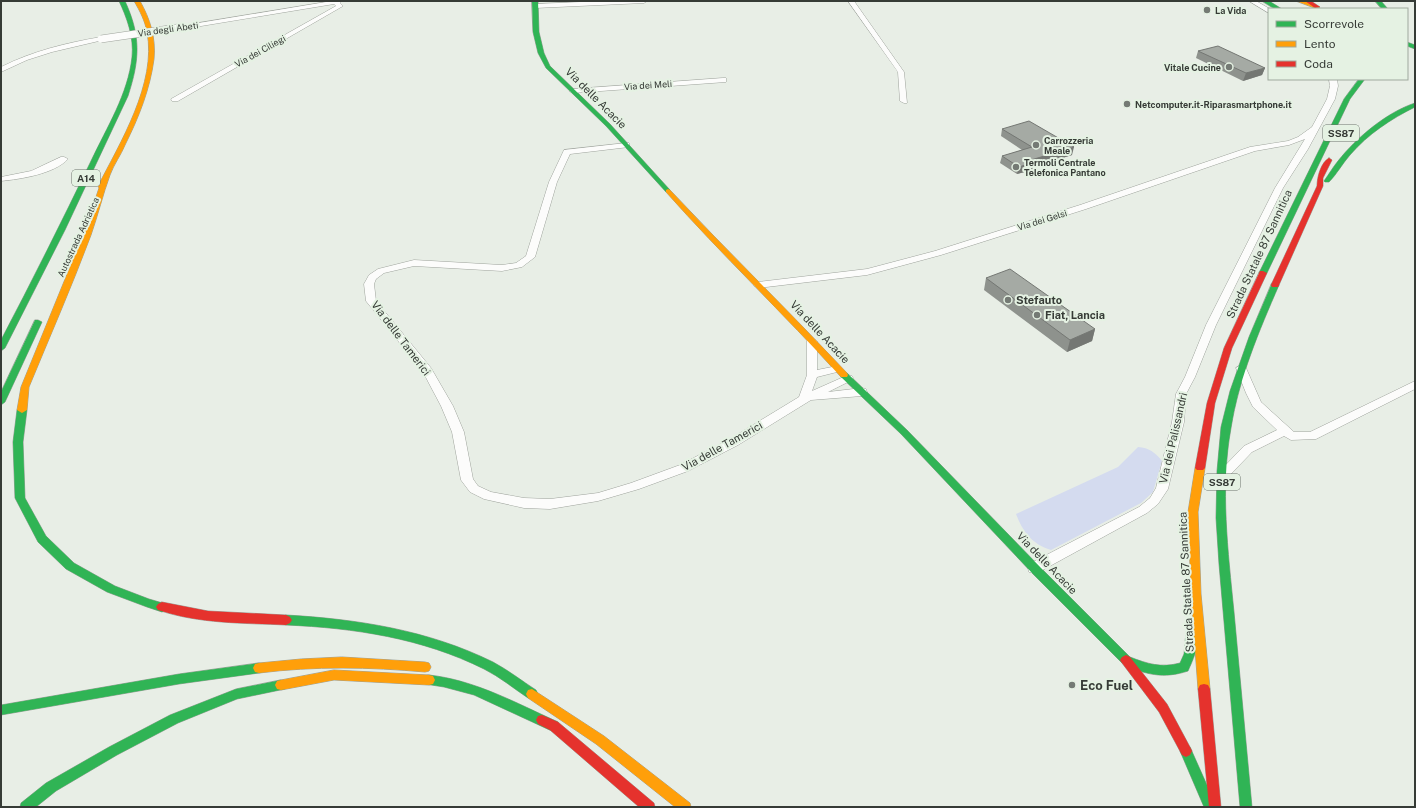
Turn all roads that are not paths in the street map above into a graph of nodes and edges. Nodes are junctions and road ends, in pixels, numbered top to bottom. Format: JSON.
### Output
{"nodes":[{"id":1,"x":122,"y":1,"type":"edge"},
{"id":2,"x":137,"y":1,"type":"edge"},
{"id":3,"x":644,"y":1,"type":"edge"},
{"id":4,"x":851,"y":1,"type":"edge"},
{"id":5,"x":1252,"y":1,"type":"edge"},
{"id":6,"x":1265,"y":1,"type":"edge"},
{"id":7,"x":1300,"y":1,"type":"edge"},
{"id":8,"x":1308,"y":1,"type":"edge"},
{"id":9,"x":337,"y":2,"type":"edge"},
{"id":10,"x":535,"y":3,"type":"edge"},
{"id":11,"x":1277,"y":8,"type":"edge"},
{"id":12,"x":1268,"y":9,"type":"edge"},
{"id":13,"x":1,"y":70,"type":"edge"},
{"id":14,"x":723,"y":80,"type":"dead end"},
{"id":15,"x":1333,"y":80,"type":"edge"},
{"id":16,"x":1348,"y":80,"type":"edge"},
{"id":17,"x":1361,"y":80,"type":"edge"},
{"id":18,"x":1362,"y":80,"type":"edge"},
{"id":19,"x":573,"y":91,"type":"junction"},
{"id":20,"x":175,"y":99,"type":"dead end"},
{"id":21,"x":1347,"y":99,"type":"junction"},
{"id":22,"x":1357,"y":100,"type":"dead end"},
{"id":23,"x":904,"y":101,"type":"dead end"},
{"id":24,"x":1415,"y":105,"type":"edge"},
{"id":25,"x":1317,"y":125,"type":"junction"},
{"id":26,"x":626,"y":145,"type":"junction"},
{"id":27,"x":1333,"y":150,"type":"dead end"},
{"id":28,"x":64,"y":159,"type":"dead end"},
{"id":29,"x":107,"y":175,"type":"junction"},
{"id":30,"x":1,"y":179,"type":"edge"},
{"id":31,"x":1320,"y":186,"type":"junction"},
{"id":32,"x":64,"y":267,"type":"dead end"},
{"id":33,"x":758,"y":284,"type":"junction"},
{"id":34,"x":41,"y":317,"type":"dead end"},
{"id":35,"x":812,"y":341,"type":"junction"},
{"id":36,"x":1,"y":348,"type":"edge"},
{"id":37,"x":1241,"y":368,"type":"junction"},
{"id":38,"x":837,"y":369,"type":"junction"},
{"id":39,"x":812,"y":375,"type":"junction"},
{"id":40,"x":848,"y":378,"type":"junction"},
{"id":41,"x":1415,"y":385,"type":"edge"},
{"id":42,"x":862,"y":392,"type":"junction"},
{"id":43,"x":804,"y":398,"type":"junction"},
{"id":44,"x":1,"y":402,"type":"edge"},
{"id":45,"x":1284,"y":431,"type":"junction"},
{"id":46,"x":1222,"y":476,"type":"junction"},
{"id":47,"x":1034,"y":568,"type":"junction"},
{"id":48,"x":1196,"y":594,"type":"junction"},
{"id":49,"x":1126,"y":660,"type":"junction"},
{"id":50,"x":434,"y":668,"type":"dead end"},
{"id":51,"x":453,"y":674,"type":"dead end"},
{"id":52,"x":507,"y":689,"type":"dead end"},
{"id":53,"x":542,"y":700,"type":"junction"},
{"id":54,"x":1,"y":710,"type":"edge"},
{"id":55,"x":554,"y":726,"type":"junction"},
{"id":56,"x":26,"y":807,"type":"edge"},
{"id":57,"x":649,"y":807,"type":"edge"},
{"id":58,"x":685,"y":807,"type":"edge"},
{"id":59,"x":1211,"y":807,"type":"edge"},
{"id":60,"x":1215,"y":807,"type":"edge"},
{"id":61,"x":1247,"y":807,"type":"edge"}],
"edges":[{"from":1,"to":36,"type":"main road","name":"Autostrada Adriatica","number":"A14"},
{"from":2,"to":29,"type":"main road","name":"Autostrada Adriatica","number":"A14"},
{"from":3,"to":10,"type":"street"},
{"from":4,"to":23,"type":"street"},
{"from":5,"to":12,"type":"street"},
{"from":6,"to":11,"type":"main road"},
{"from":7,"to":8,"type":"main road"},
{"from":9,"to":13,"type":"street","name":"Via degli Abeti","bridge":true},
{"from":9,"to":20,"type":"street","name":"Via dei Ciliegi"},
{"from":10,"to":19,"type":"main road","name":"Via delle Acacie"},
{"from":14,"to":19,"type":"street","name":"Via dei Meli"},
{"from":15,"to":25,"type":"street","name":"Via dei Palissandri"},
{"from":16,"to":21,"type":"main road"},
{"from":17,"to":21,"type":"main road"},
{"from":18,"to":22,"type":"main road"},
{"from":19,"to":26,"type":"main road","name":"Via delle Acacie"},
{"from":21,"to":48,"type":"main road","name":"Strada Statale 87 Sannitica","number":"SS87"},
{"from":24,"to":31,"type":"main road"},
{"from":25,"to":33,"type":"street","name":"Via dei Gelsi"},
{"from":25,"to":47,"type":"street","name":"Via dei Palissandri"},
{"from":26,"to":33,"type":"main road","name":"Via delle Acacie"},
{"from":26,"to":43,"type":"street","name":"Via delle Tamerici"},
{"from":27,"to":31,"type":"main road","number":"SS87"},
{"from":28,"to":30,"type":"street"},
{"from":29,"to":32,"type":"main road","name":"Autostrada Adriatica","number":"A14"},
{"from":29,"to":53,"type":"main road"},
{"from":31,"to":37,"type":"main road","number":"SS87"},
{"from":33,"to":35,"type":"main road","name":"Via delle Acacie"},
{"from":34,"to":44,"type":"main road"},
{"from":35,"to":38,"type":"main road","name":"Via delle Acacie"},
{"from":35,"to":39,"type":"street"},
{"from":37,"to":45,"type":"street"},
{"from":37,"to":46,"type":"main road","number":"SS87"},
{"from":38,"to":39,"type":"street"},
{"from":38,"to":40,"type":"main road","name":"Via delle Acacie"},
{"from":39,"to":43,"type":"street"},
{"from":40,"to":42,"type":"main road","name":"Via delle Acacie"},
{"from":40,"to":43,"type":"street","name":"Via delle Tamerici"},
{"from":41,"to":45,"type":"street"},
{"from":42,"to":43,"type":"street","name":"Via delle Tamerici"},
{"from":42,"to":47,"type":"main road","name":"Via delle Acacie"},
{"from":45,"to":46,"type":"street"},
{"from":46,"to":61,"type":"main road","number":"SS87"},
{"from":47,"to":49,"type":"main road","name":"Via delle Acacie"},
{"from":48,"to":49,"type":"main road","number":"SS87"},
{"from":48,"to":60,"type":"main road","name":"Strada Statale 87 Sannitica","number":"SS87"},
{"from":49,"to":59,"type":"main road"},
{"from":50,"to":54,"type":"main road"},
{"from":51,"to":55,"type":"main road"},
{"from":52,"to":53,"type":"main road"},
{"from":53,"to":58,"type":"main road"},
{"from":55,"to":56,"type":"main road"},
{"from":55,"to":57,"type":"main road"}]}
